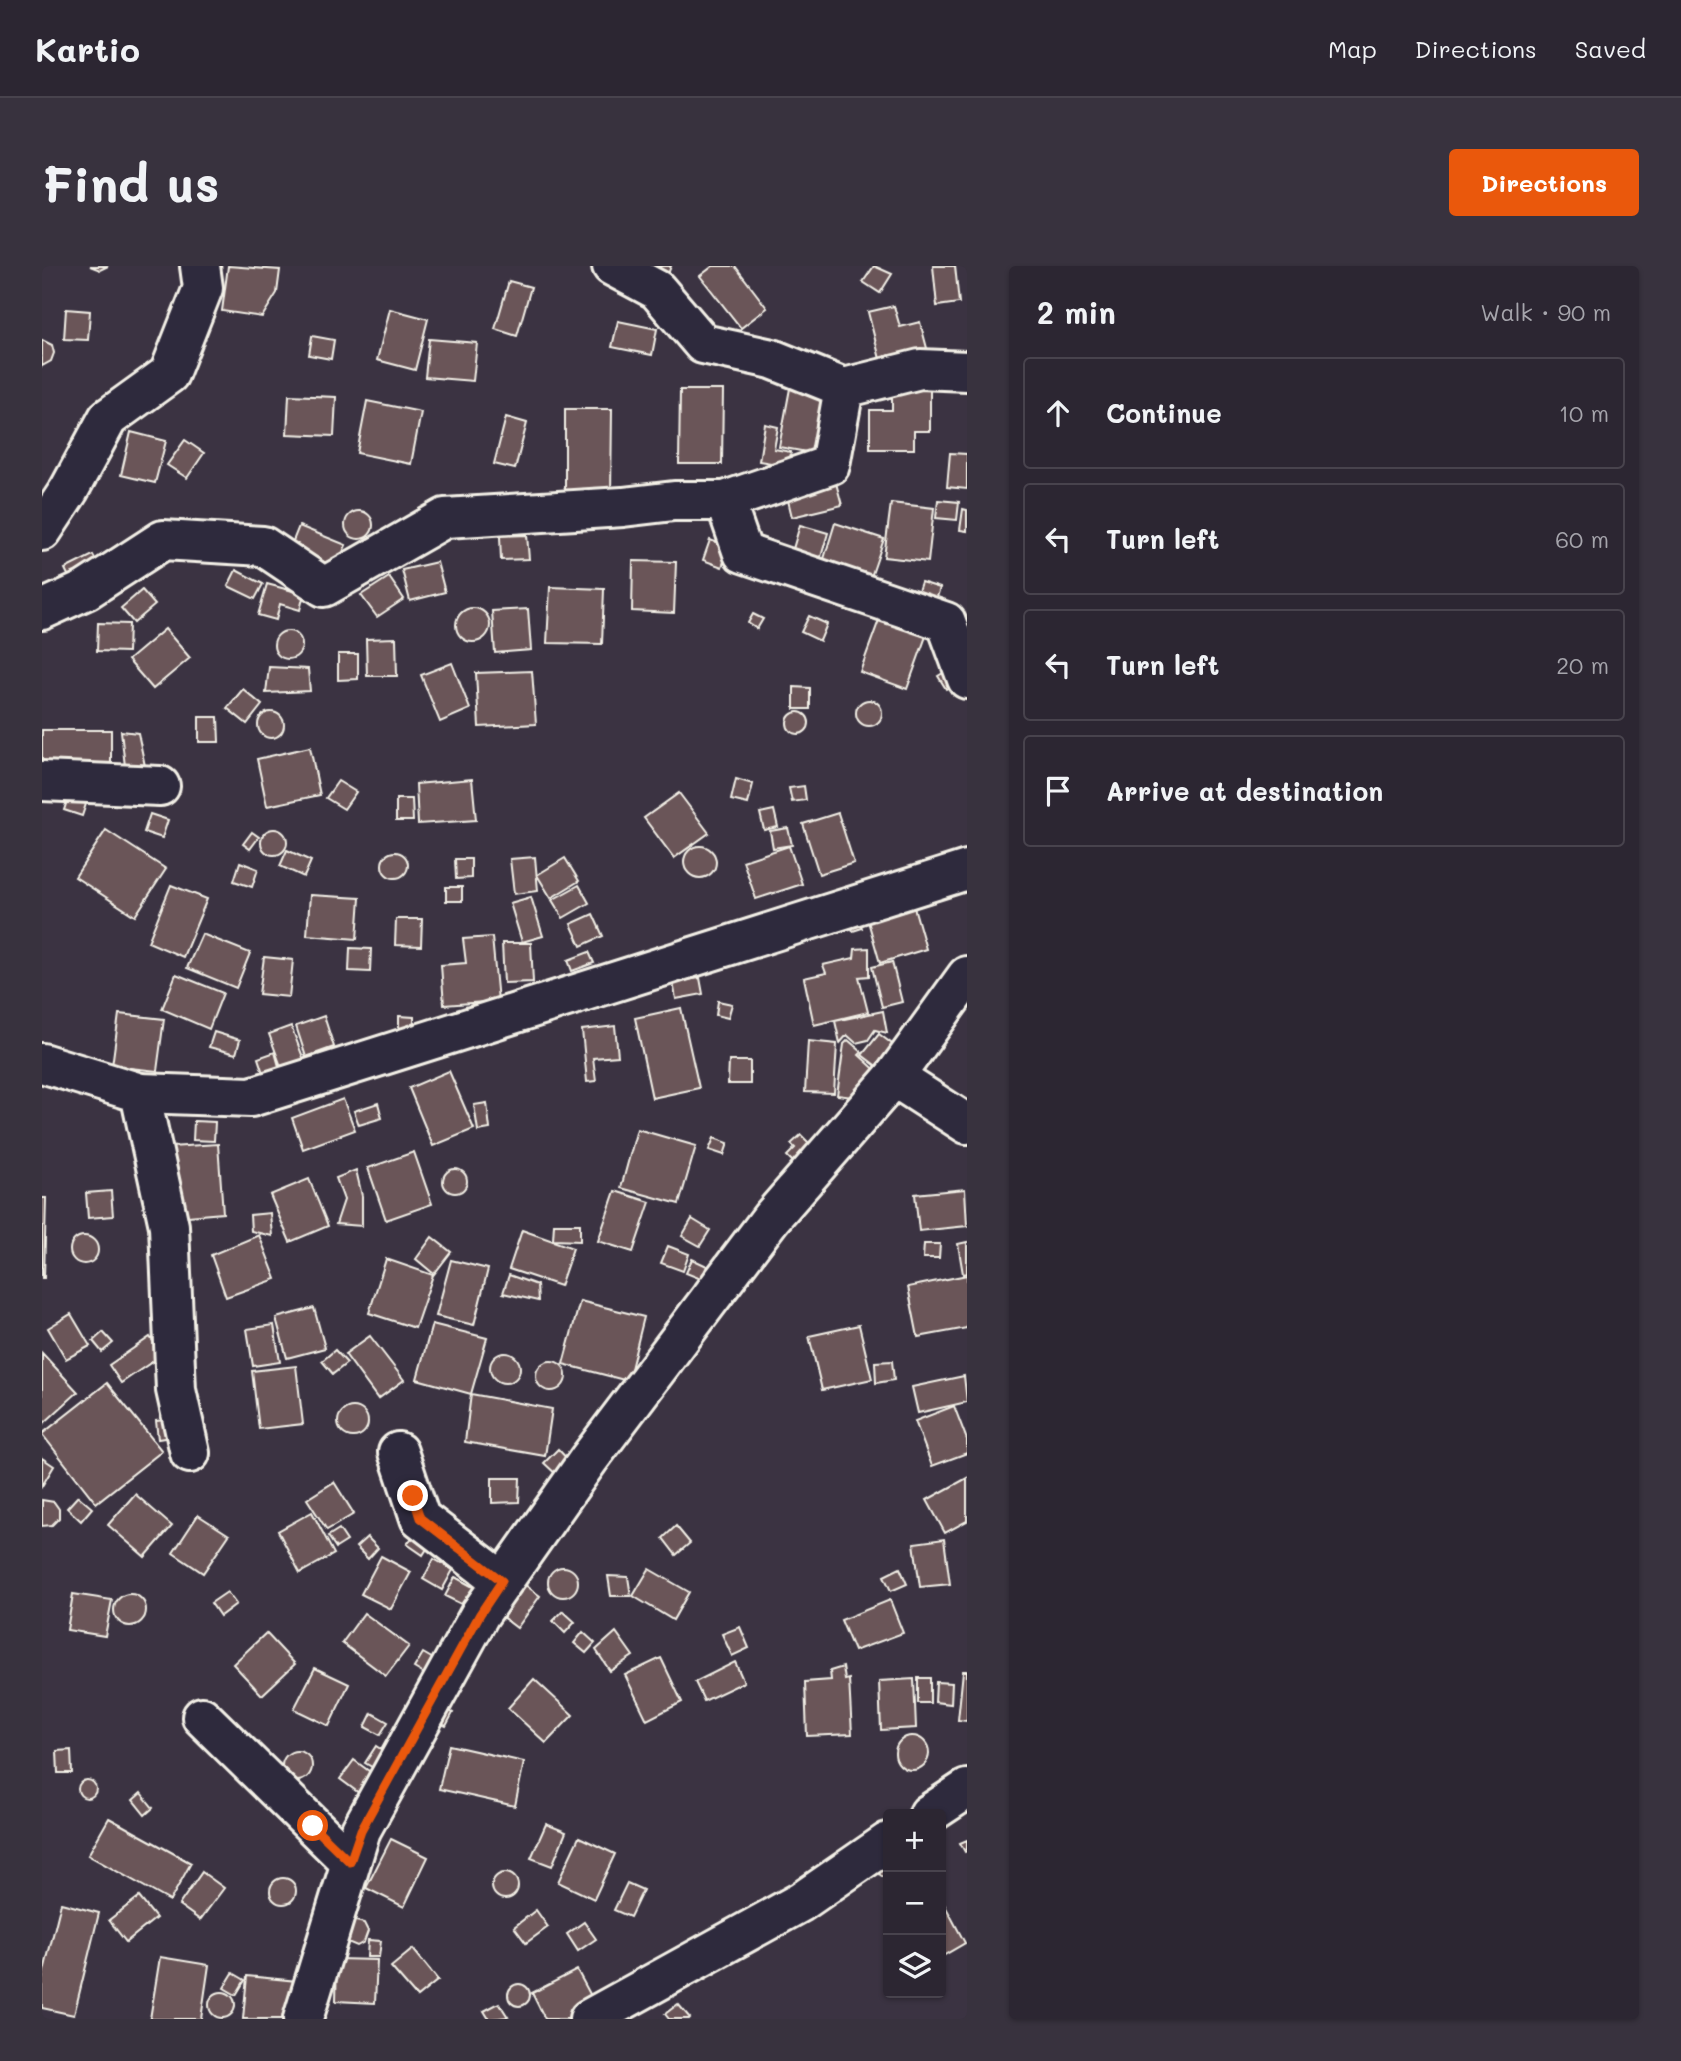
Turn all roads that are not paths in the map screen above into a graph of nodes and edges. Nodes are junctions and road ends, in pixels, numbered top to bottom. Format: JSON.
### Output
{"nodes":[{"id":1,"x":200,"y":266,"type":"edge"},
{"id":2,"x":612,"y":266,"type":"edge"},
{"id":3,"x":967,"y":371,"type":"edge"},
{"id":4,"x":844,"y":388,"type":"junction"},
{"id":5,"x":725,"y":501,"type":"junction"},
{"id":6,"x":42,"y":531,"type":"edge"},
{"id":7,"x":42,"y":610,"type":"edge"},
{"id":8,"x":967,"y":679,"type":"edge"},
{"id":9,"x":42,"y":781,"type":"edge"},
{"id":10,"x":160,"y":786,"type":"dead end"},
{"id":11,"x":967,"y":870,"type":"edge"},
{"id":12,"x":967,"y":976,"type":"edge"},
{"id":13,"x":42,"y":1063,"type":"edge"},
{"id":14,"x":894,"y":1077,"type":"junction"},
{"id":15,"x":140,"y":1093,"type":"junction"},
{"id":16,"x":967,"y":1124,"type":"edge"},
{"id":17,"x":398,"y":1452,"type":"dead end"},
{"id":18,"x":190,"y":1453,"type":"dead end"},
{"id":19,"x":502,"y":1581,"type":"junction"},
{"id":20,"x":202,"y":1717,"type":"dead end"},
{"id":21,"x":967,"y":1789,"type":"edge"},
{"id":22,"x":937,"y":1809,"type":"edge"},
{"id":23,"x":883,"y":1845,"type":"edge"},
{"id":24,"x":350,"y":1862,"type":"junction"},
{"id":25,"x":303,"y":2019,"type":"edge"},
{"id":26,"x":589,"y":2019,"type":"edge"}],
"edges":[{"from":1,"to":6,"type":"street"},
{"from":2,"to":4,"type":"street"},
{"from":3,"to":4,"type":"street"},
{"from":4,"to":5,"type":"street"},
{"from":5,"to":7,"type":"street"},
{"from":5,"to":8,"type":"street"},
{"from":9,"to":10,"type":"street"},
{"from":11,"to":15,"type":"street"},
{"from":12,"to":14,"type":"street"},
{"from":13,"to":15,"type":"street"},
{"from":14,"to":16,"type":"street"},
{"from":14,"to":19,"type":"street"},
{"from":15,"to":18,"type":"street"},
{"from":17,"to":19,"type":"street"},
{"from":19,"to":24,"type":"street"},
{"from":20,"to":24,"type":"street"},
{"from":21,"to":22,"type":"street"},
{"from":23,"to":26,"type":"street"},
{"from":24,"to":25,"type":"street"}]}
